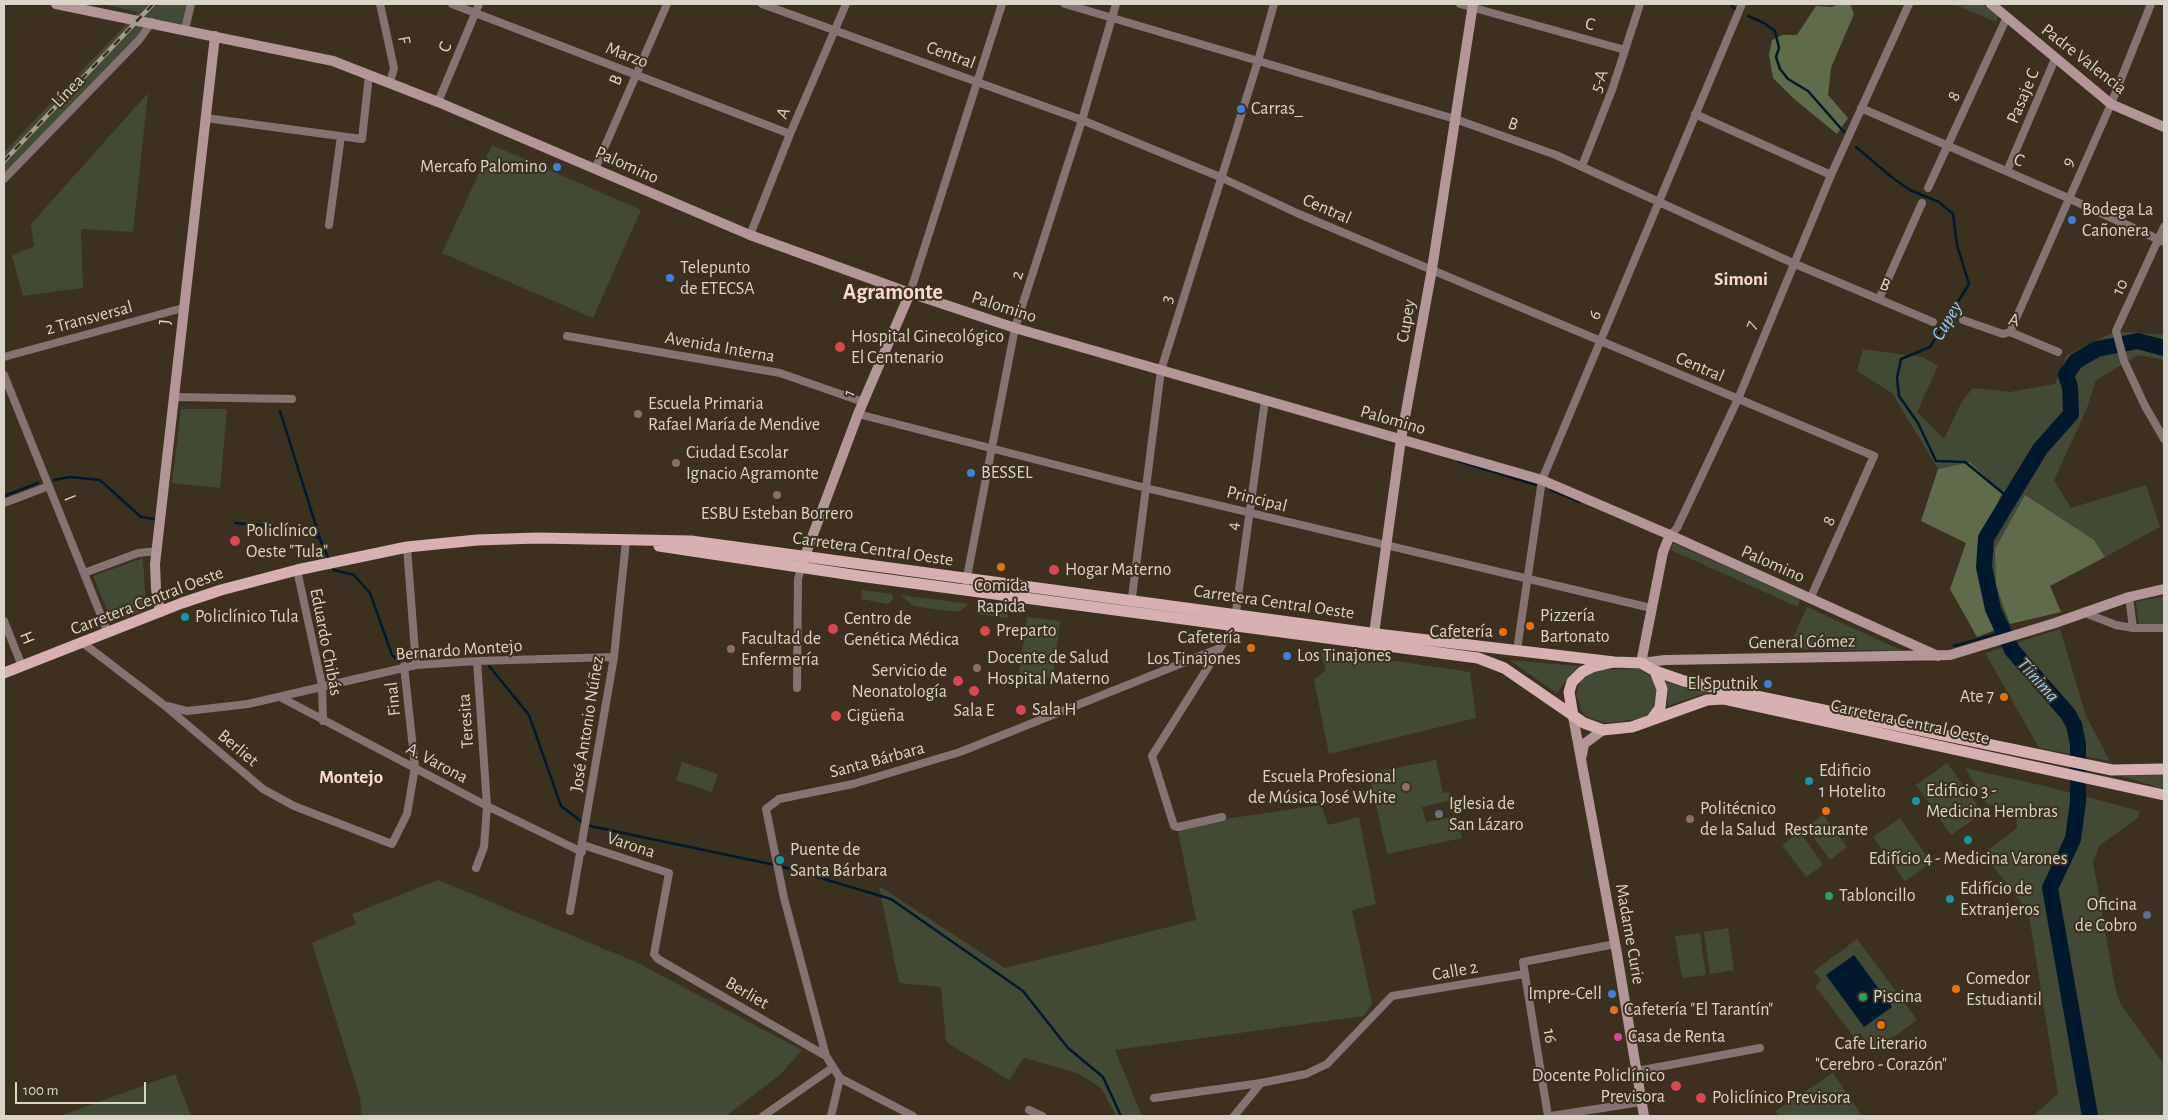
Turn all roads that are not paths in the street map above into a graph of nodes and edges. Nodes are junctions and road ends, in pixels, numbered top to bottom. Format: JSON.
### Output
{"nodes":[{"id":1,"x":56,"y":4,"type":"edge"},
{"id":2,"x":191,"y":4,"type":"edge"},
{"id":3,"x":380,"y":4,"type":"edge"},
{"id":4,"x":452,"y":4,"type":"edge"},
{"id":5,"x":480,"y":4,"type":"edge"},
{"id":6,"x":667,"y":4,"type":"edge"},
{"id":7,"x":762,"y":4,"type":"edge"},
{"id":8,"x":846,"y":4,"type":"edge"},
{"id":9,"x":1002,"y":4,"type":"edge"},
{"id":10,"x":1065,"y":4,"type":"edge"},
{"id":11,"x":1116,"y":4,"type":"edge"},
{"id":12,"x":1274,"y":4,"type":"edge"},
{"id":13,"x":1460,"y":4,"type":"edge"},
{"id":14,"x":1640,"y":4,"type":"edge"},
{"id":15,"x":1742,"y":4,"type":"edge"},
{"id":16,"x":1909,"y":4,"type":"edge"},
{"id":17,"x":1991,"y":4,"type":"edge"},
{"id":18,"x":2151,"y":4,"type":"edge"},
{"id":19,"x":1473,"y":6,"type":"edge"},
{"id":20,"x":98,"y":7,"type":"edge"},
{"id":21,"x":476,"y":12,"type":"junction"},
{"id":22,"x":2007,"y":17,"type":"junction"},
{"id":23,"x":1112,"y":18,"type":"junction"},
{"id":24,"x":152,"y":22,"type":"junction"},
{"id":25,"x":185,"y":29,"type":"junction"},
{"id":26,"x":834,"y":29,"type":"junction"},
{"id":27,"x":215,"y":36,"type":"junction"},
{"id":28,"x":1625,"y":50,"type":"junction"},
{"id":29,"x":2055,"y":59,"type":"junction"},
{"id":30,"x":1258,"y":61,"type":"junction"},
{"id":31,"x":635,"y":74,"type":"junction"},
{"id":32,"x":369,"y":75,"type":"junction"},
{"id":33,"x":978,"y":80,"type":"junction"},
{"id":34,"x":390,"y":83,"type":"junction"},
{"id":35,"x":438,"y":102,"type":"junction"},
{"id":36,"x":2111,"y":104,"type":"junction"},
{"id":37,"x":1861,"y":108,"type":"junction"},
{"id":38,"x":1694,"y":114,"type":"junction"},
{"id":39,"x":206,"y":118,"type":"junction"},
{"id":40,"x":1455,"y":119,"type":"junction"},
{"id":41,"x":1082,"y":120,"type":"junction"},
{"id":42,"x":2164,"y":127,"type":"edge"},
{"id":43,"x":790,"y":134,"type":"junction"},
{"id":44,"x":341,"y":136,"type":"junction"},
{"id":45,"x":1948,"y":145,"type":"junction"},
{"id":46,"x":1582,"y":166,"type":"junction"},
{"id":47,"x":595,"y":169,"type":"junction"},
{"id":48,"x":2007,"y":172,"type":"junction"},
{"id":49,"x":1831,"y":176,"type":"junction"},
{"id":50,"x":1220,"y":178,"type":"junction"},
{"id":51,"x":4,"y":179,"type":"edge"},
{"id":52,"x":1928,"y":188,"type":"dead end"},
{"id":53,"x":2068,"y":198,"type":"junction"},
{"id":54,"x":1659,"y":200,"type":"junction"},
{"id":55,"x":1922,"y":203,"type":"dead end"},
{"id":56,"x":329,"y":225,"type":"dead end"},
{"id":57,"x":2164,"y":227,"type":"edge"},
{"id":58,"x":750,"y":235,"type":"junction"},
{"id":59,"x":2161,"y":241,"type":"edge"},
{"id":60,"x":1795,"y":264,"type":"junction"},
{"id":61,"x":1432,"y":269,"type":"junction"},
{"id":62,"x":910,"y":293,"type":"junction"},
{"id":63,"x":1879,"y":299,"type":"junction"},
{"id":64,"x":183,"y":308,"type":"junction"},
{"id":65,"x":1963,"y":320,"type":"dead end"},
{"id":66,"x":1933,"y":322,"type":"dead end"},
{"id":67,"x":1015,"y":328,"type":"junction"},
{"id":68,"x":2010,"y":332,"type":"junction"},
{"id":69,"x":567,"y":336,"type":"dead end"},
{"id":70,"x":1601,"y":340,"type":"junction"},
{"id":71,"x":2058,"y":352,"type":"dead end"},
{"id":72,"x":4,"y":357,"type":"edge"},
{"id":73,"x":1161,"y":370,"type":"junction"},
{"id":74,"x":4,"y":375,"type":"edge"},
{"id":75,"x":174,"y":398,"type":"junction"},
{"id":76,"x":292,"y":399,"type":"dead end"},
{"id":77,"x":1738,"y":399,"type":"junction"},
{"id":78,"x":1265,"y":400,"type":"junction"},
{"id":79,"x":863,"y":402,"type":"junction"},
{"id":80,"x":858,"y":414,"type":"junction"},
{"id":81,"x":2164,"y":439,"type":"edge"},
{"id":82,"x":1401,"y":440,"type":"junction"},
{"id":83,"x":990,"y":448,"type":"junction"},
{"id":84,"x":1874,"y":456,"type":"joint"},
{"id":85,"x":1542,"y":480,"type":"junction"},
{"id":86,"x":49,"y":486,"type":"junction"},
{"id":87,"x":1146,"y":488,"type":"junction"},
{"id":88,"x":4,"y":503,"type":"edge"},
{"id":89,"x":1250,"y":513,"type":"junction"},
{"id":90,"x":1670,"y":535,"type":"junction"},
{"id":91,"x":629,"y":541,"type":"junction"},
{"id":92,"x":1385,"y":546,"type":"junction"},
{"id":93,"x":407,"y":547,"type":"junction"},
{"id":94,"x":157,"y":551,"type":"junction"},
{"id":95,"x":802,"y":563,"type":"junction"},
{"id":96,"x":297,"y":570,"type":"junction"},
{"id":97,"x":84,"y":573,"type":"junction"},
{"id":98,"x":1528,"y":578,"type":"junction"},
{"id":99,"x":965,"y":584,"type":"junction"},
{"id":100,"x":2164,"y":590,"type":"edge"},
{"id":101,"x":2129,"y":598,"type":"junction"},
{"id":102,"x":1810,"y":599,"type":"junction"},
{"id":103,"x":1130,"y":607,"type":"junction"},
{"id":104,"x":1651,"y":608,"type":"junction"},
{"id":105,"x":160,"y":612,"type":"junction"},
{"id":106,"x":2085,"y":613,"type":"junction"},
{"id":107,"x":1236,"y":620,"type":"junction"},
{"id":108,"x":4,"y":621,"type":"edge"},
{"id":109,"x":2133,"y":628,"type":"junction"},
{"id":110,"x":2164,"y":628,"type":"edge"},
{"id":111,"x":108,"y":633,"type":"junction"},
{"id":112,"x":1373,"y":639,"type":"junction"},
{"id":113,"x":83,"y":643,"type":"junction"},
{"id":114,"x":1220,"y":648,"type":"junction"},
{"id":115,"x":1517,"y":650,"type":"junction"},
{"id":116,"x":1938,"y":656,"type":"junction"},
{"id":117,"x":614,"y":658,"type":"junction"},
{"id":118,"x":477,"y":660,"type":"junction"},
{"id":119,"x":1614,"y":662,"type":"junction"},
{"id":120,"x":1641,"y":663,"type":"junction"},
{"id":121,"x":416,"y":665,"type":"junction"},
{"id":122,"x":22,"y":666,"type":"junction"},
{"id":123,"x":404,"y":666,"type":"junction"},
{"id":124,"x":1655,"y":670,"type":"junction"},
{"id":125,"x":4,"y":674,"type":"edge"},
{"id":126,"x":1572,"y":682,"type":"junction"},
{"id":127,"x":322,"y":685,"type":"junction"},
{"id":128,"x":797,"y":688,"type":"dead end"},
{"id":129,"x":280,"y":697,"type":"junction"},
{"id":130,"x":1555,"y":702,"type":"junction"},
{"id":131,"x":164,"y":705,"type":"junction"},
{"id":132,"x":1573,"y":716,"type":"junction"},
{"id":133,"x":323,"y":721,"type":"junction"},
{"id":134,"x":1650,"y":721,"type":"junction"},
{"id":135,"x":1603,"y":730,"type":"junction"},
{"id":136,"x":1581,"y":758,"type":"junction"},
{"id":137,"x":2033,"y":760,"type":"junction"},
{"id":138,"x":415,"y":767,"type":"junction"},
{"id":139,"x":2164,"y":769,"type":"edge"},
{"id":140,"x":2111,"y":776,"type":"junction"},
{"id":141,"x":2164,"y":795,"type":"edge"},
{"id":142,"x":487,"y":806,"type":"junction"},
{"id":143,"x":1222,"y":817,"type":"dead end"},
{"id":144,"x":392,"y":844,"type":"joint"},
{"id":145,"x":582,"y":848,"type":"junction"},
{"id":146,"x":476,"y":868,"type":"dead end"},
{"id":147,"x":570,"y":911,"type":"dead end"},
{"id":148,"x":1615,"y":944,"type":"junction"},
{"id":149,"x":654,"y":954,"type":"joint"},
{"id":150,"x":1524,"y":974,"type":"junction"},
{"id":151,"x":1760,"y":1048,"type":"dead end"},
{"id":152,"x":826,"y":1056,"type":"junction"},
{"id":153,"x":832,"y":1068,"type":"junction"},
{"id":154,"x":1637,"y":1071,"type":"junction"},
{"id":155,"x":840,"y":1078,"type":"junction"},
{"id":156,"x":1261,"y":1083,"type":"junction"},
{"id":157,"x":1154,"y":1098,"type":"dead end"},
{"id":158,"x":1642,"y":1102,"type":"junction"},
{"id":159,"x":1029,"y":1110,"type":"dead end"},
{"id":160,"x":763,"y":1116,"type":"edge"},
{"id":161,"x":831,"y":1116,"type":"edge"},
{"id":162,"x":913,"y":1116,"type":"edge"},
{"id":163,"x":1042,"y":1116,"type":"edge"},
{"id":164,"x":1234,"y":1116,"type":"edge"},
{"id":165,"x":1550,"y":1116,"type":"edge"},
{"id":166,"x":1644,"y":1116,"type":"edge"}],
"edges":[{"from":1,"to":20,"type":"street","name":"Palomino"},
{"from":2,"to":25,"type":"street"},
{"from":3,"to":34,"type":"street","name":"F"},
{"from":4,"to":21,"type":"street","name":"Marzo"},
{"from":5,"to":21,"type":"street","name":"C"},
{"from":6,"to":31,"type":"street","name":"B"},
{"from":7,"to":26,"type":"street","name":"Central"},
{"from":8,"to":26,"type":"street","name":"A"},
{"from":9,"to":33,"type":"street","name":"1"},
{"from":10,"to":23,"type":"street","name":"B"},
{"from":11,"to":23,"type":"street","name":"2"},
{"from":12,"to":30,"type":"street","name":"3"},
{"from":13,"to":19,"type":"street","name":"C"},
{"from":14,"to":28,"type":"street","name":"5-A"},
{"from":15,"to":38,"type":"street","name":"6"},
{"from":16,"to":37,"type":"street","name":"7"},
{"from":17,"to":22,"type":"street","name":"Padre Valencia"},
{"from":18,"to":36,"type":"street","name":"9"},
{"from":19,"to":28,"type":"street","name":"C"},
{"from":19,"to":40,"type":"street","name":"Cupey"},
{"from":20,"to":24,"type":"street","name":"Palomino"},
{"from":21,"to":31,"type":"street","name":"Marzo"},
{"from":21,"to":35,"type":"street","name":"C"},
{"from":22,"to":29,"type":"street","name":"Padre Valencia"},
{"from":22,"to":45,"type":"street","name":"8"},
{"from":23,"to":30,"type":"street","name":"B"},
{"from":23,"to":41,"type":"street","name":"2"},
{"from":24,"to":25,"type":"street","name":"Palomino"},
{"from":24,"to":51,"type":"street","name":"Línea"},
{"from":25,"to":27,"type":"street","name":"Palomino"},
{"from":26,"to":33,"type":"street","name":"Central"},
{"from":26,"to":43,"type":"street","name":"A"},
{"from":27,"to":32,"type":"street","name":"Palomino"},
{"from":27,"to":39,"type":"street","name":"J"},
{"from":28,"to":46,"type":"street","name":"5-A"},
{"from":29,"to":36,"type":"street","name":"Padre Valencia"},
{"from":29,"to":48,"type":"street","name":"Pasaje C"},
{"from":30,"to":40,"type":"street","name":"B"},
{"from":30,"to":50,"type":"street","name":"3"},
{"from":31,"to":43,"type":"street","name":"Marzo"},
{"from":31,"to":47,"type":"street","name":"B"},
{"from":32,"to":34,"type":"street","name":"Palomino"},
{"from":32,"to":44,"type":"street"},
{"from":33,"to":41,"type":"street","name":"Central"},
{"from":33,"to":62,"type":"street","name":"1"},
{"from":34,"to":35,"type":"street","name":"Palomino"},
{"from":35,"to":47,"type":"street","name":"Palomino"},
{"from":36,"to":42,"type":"street","name":"Padre Valencia"},
{"from":36,"to":53,"type":"street","name":"9"},
{"from":37,"to":45,"type":"street","name":"C"},
{"from":37,"to":49,"type":"street","name":"7"},
{"from":38,"to":49,"type":"street"},
{"from":38,"to":54,"type":"street","name":"6"},
{"from":39,"to":44,"type":"street"},
{"from":39,"to":64,"type":"street","name":"J"},
{"from":40,"to":46,"type":"street","name":"B"},
{"from":40,"to":61,"type":"street","name":"Cupey"},
{"from":41,"to":50,"type":"street","name":"Central"},
{"from":41,"to":67,"type":"street","name":"2"},
{"from":43,"to":58,"type":"street","name":"A"},
{"from":44,"to":56,"type":"street"},
{"from":45,"to":48,"type":"street","name":"C"},
{"from":45,"to":52,"type":"street","name":"8"},
{"from":46,"to":54,"type":"street","name":"B"},
{"from":47,"to":58,"type":"street","name":"Palomino"},
{"from":48,"to":53,"type":"street","name":"C"},
{"from":49,"to":60,"type":"street","name":"7"},
{"from":50,"to":61,"type":"street","name":"Central"},
{"from":50,"to":73,"type":"street","name":"3"},
{"from":53,"to":59,"type":"street","name":"C"},
{"from":53,"to":68,"type":"street","name":"9"},
{"from":54,"to":60,"type":"street","name":"B"},
{"from":54,"to":70,"type":"street","name":"6"},
{"from":55,"to":63,"type":"street"},
{"from":57,"to":59,"type":"street","name":"10"},
{"from":58,"to":62,"type":"street","name":"Palomino"},
{"from":59,"to":81,"type":"street","name":"10"},
{"from":60,"to":63,"type":"street","name":"B"},
{"from":60,"to":77,"type":"street","name":"7"},
{"from":61,"to":70,"type":"street","name":"Central"},
{"from":61,"to":82,"type":"street","name":"Cupey"},
{"from":62,"to":67,"type":"street","name":"Palomino"},
{"from":62,"to":79,"type":"street","name":"1"},
{"from":63,"to":66,"type":"street","name":"B"},
{"from":64,"to":72,"type":"street","name":"2 Transversal"},
{"from":64,"to":75,"type":"street","name":"J"},
{"from":65,"to":68,"type":"street","name":"A"},
{"from":67,"to":73,"type":"street","name":"Palomino"},
{"from":67,"to":83,"type":"street","name":"2"},
{"from":68,"to":71,"type":"street","name":"A"},
{"from":69,"to":79,"type":"street","name":"Avenida Interna"},
{"from":70,"to":77,"type":"street","name":"Central"},
{"from":70,"to":85,"type":"street","name":"6"},
{"from":73,"to":78,"type":"street","name":"Palomino"},
{"from":73,"to":87,"type":"street","name":"3"},
{"from":74,"to":86,"type":"street","name":"I"},
{"from":75,"to":76,"type":"street"},
{"from":75,"to":94,"type":"street","name":"J"},
{"from":77,"to":84,"type":"street","name":"Central"},
{"from":77,"to":90,"type":"street","name":"7"},
{"from":78,"to":82,"type":"street","name":"Palomino"},
{"from":78,"to":89,"type":"street","name":"4"},
{"from":79,"to":80,"type":"street","name":"1"},
{"from":80,"to":83,"type":"street","name":"Principal"},
{"from":80,"to":95,"type":"street","name":"1"},
{"from":82,"to":85,"type":"street","name":"Palomino"},
{"from":82,"to":92,"type":"street","name":"Cupey"},
{"from":83,"to":87,"type":"street","name":"Principal"},
{"from":83,"to":99,"type":"street","name":"2"},
{"from":84,"to":102,"type":"street","name":"8"},
{"from":85,"to":90,"type":"street","name":"Palomino"},
{"from":85,"to":98,"type":"street","name":"6"},
{"from":86,"to":88,"type":"street"},
{"from":86,"to":97,"type":"street","name":"I"},
{"from":87,"to":89,"type":"street","name":"Principal"},
{"from":87,"to":103,"type":"street","name":"3"},
{"from":89,"to":92,"type":"street","name":"Principal"},
{"from":89,"to":107,"type":"street","name":"4"},
{"from":90,"to":102,"type":"street","name":"Palomino"},
{"from":90,"to":104,"type":"street","name":"7"},
{"from":91,"to":93,"type":"main road","name":"Carretera Central Oeste"},
{"from":91,"to":95,"type":"main road","name":"Carretera Central Oeste"},
{"from":91,"to":117,"type":"street","name":"José Antonio Núñez"},
{"from":92,"to":98,"type":"street","name":"Principal"},
{"from":92,"to":112,"type":"street","name":"Cupey"},
{"from":93,"to":96,"type":"main road","name":"Carretera Central Oeste"},
{"from":93,"to":121,"type":"street","name":"Final"},
{"from":94,"to":97,"type":"street"},
{"from":94,"to":105,"type":"street","name":"J"},
{"from":95,"to":99,"type":"main road","name":"Carretera Central Oeste"},
{"from":95,"to":128,"type":"street","name":"1"},
{"from":96,"to":105,"type":"main road","name":"Carretera Central Oeste"},
{"from":96,"to":127,"type":"street","name":"Eduardo Chibás"},
{"from":97,"to":111,"type":"street","name":"I"},
{"from":98,"to":104,"type":"street","name":"Principal"},
{"from":98,"to":115,"type":"street","name":"6"},
{"from":99,"to":103,"type":"main road","name":"Carretera Central Oeste"},
{"from":100,"to":101,"type":"street"},
{"from":101,"to":106,"type":"street"},
{"from":101,"to":109,"type":"street"},
{"from":102,"to":116,"type":"street","name":"Palomino"},
{"from":103,"to":107,"type":"main road","name":"Carretera Central Oeste"},
{"from":104,"to":120,"type":"street","name":"7"},
{"from":105,"to":111,"type":"main road","name":"Carretera Central Oeste"},
{"from":106,"to":109,"type":"street"},
{"from":106,"to":116,"type":"street","name":"General Gómez"},
{"from":107,"to":112,"type":"main road","name":"Carretera Central Oeste"},
{"from":107,"to":114,"type":"street"},
{"from":108,"to":122,"type":"street","name":"H"},
{"from":109,"to":110,"type":"street"},
{"from":111,"to":113,"type":"main road","name":"Carretera Central Oeste"},
{"from":112,"to":115,"type":"main road","name":"Carretera Central Oeste"},
{"from":112,"to":130,"type":"main road","name":"Carretera Central Oeste"},
{"from":113,"to":122,"type":"main road","name":"Carretera Central Oeste"},
{"from":113,"to":131,"type":"street","name":"Berliet"},
{"from":114,"to":143,"type":"street"},
{"from":114,"to":152,"type":"street","name":"Santa Bárbara"},
{"from":115,"to":119,"type":"main road","name":"Carretera Central Oeste"},
{"from":116,"to":120,"type":"street","name":"General Gómez"},
{"from":117,"to":118,"type":"street","name":"Bernardo Montejo"},
{"from":117,"to":145,"type":"street","name":"José Antonio Núñez"},
{"from":118,"to":121,"type":"street","name":"Bernardo Montejo"},
{"from":118,"to":142,"type":"street","name":"Teresita"},
{"from":119,"to":120,"type":"main road"},
{"from":119,"to":126,"type":"main road"},
{"from":120,"to":124,"type":"main road"},
{"from":121,"to":123,"type":"street","name":"Bernardo Montejo"},
{"from":122,"to":125,"type":"main road","name":"Carretera Central Oeste"},
{"from":123,"to":127,"type":"street","name":"Bernardo Montejo"},
{"from":123,"to":138,"type":"street","name":"Final"},
{"from":124,"to":134,"type":"main road"},
{"from":124,"to":137,"type":"main road","name":"Carretera Central Oeste"},
{"from":126,"to":130,"type":"main road"},
{"from":126,"to":132,"type":"main road"},
{"from":127,"to":129,"type":"street","name":"Bernardo Montejo"},
{"from":127,"to":133,"type":"street","name":"Eduardo Chibás"},
{"from":129,"to":131,"type":"street","name":"Bernardo Montejo"},
{"from":129,"to":133,"type":"street","name":"A. Varona"},
{"from":130,"to":132,"type":"main road","name":"Carretera Central Oeste"},
{"from":131,"to":144,"type":"street","name":"Berliet"},
{"from":132,"to":135,"type":"main road"},
{"from":132,"to":136,"type":"street","name":"Madame Curie"},
{"from":133,"to":138,"type":"street","name":"A. Varona"},
{"from":134,"to":135,"type":"main road"},
{"from":134,"to":137,"type":"main road","name":"Carretera Central Oeste"},
{"from":135,"to":136,"type":"street"},
{"from":136,"to":148,"type":"street","name":"Madame Curie"},
{"from":137,"to":140,"type":"main road","name":"Carretera Central Oeste"},
{"from":138,"to":142,"type":"street","name":"A. Varona"},
{"from":138,"to":144,"type":"street","name":"Final"},
{"from":139,"to":140,"type":"main road","name":"Carretera Central Oeste"},
{"from":140,"to":141,"type":"main road","name":"Carretera Central Oeste"},
{"from":142,"to":145,"type":"street","name":"A. Varona"},
{"from":142,"to":146,"type":"street","name":"Teresita"},
{"from":145,"to":147,"type":"street","name":"José Antonio Núñez"},
{"from":145,"to":149,"type":"street","name":"Varona"},
{"from":148,"to":150,"type":"street","name":"16"},
{"from":148,"to":154,"type":"street","name":"Madame Curie"},
{"from":149,"to":152,"type":"street","name":"Berliet"},
{"from":150,"to":156,"type":"street","name":"Calle 2"},
{"from":150,"to":165,"type":"street","name":"16"},
{"from":151,"to":154,"type":"street"},
{"from":152,"to":153,"type":"street","name":"Santa Bárbara"},
{"from":153,"to":155,"type":"street","name":"Santa Bárbara"},
{"from":153,"to":160,"type":"street"},
{"from":154,"to":158,"type":"street","name":"Madame Curie"},
{"from":155,"to":161,"type":"street"},
{"from":155,"to":162,"type":"street"},
{"from":156,"to":157,"type":"street"},
{"from":156,"to":164,"type":"street"},
{"from":158,"to":165,"type":"street"},
{"from":158,"to":166,"type":"street","name":"Madame Curie"},
{"from":159,"to":163,"type":"street"}]}
